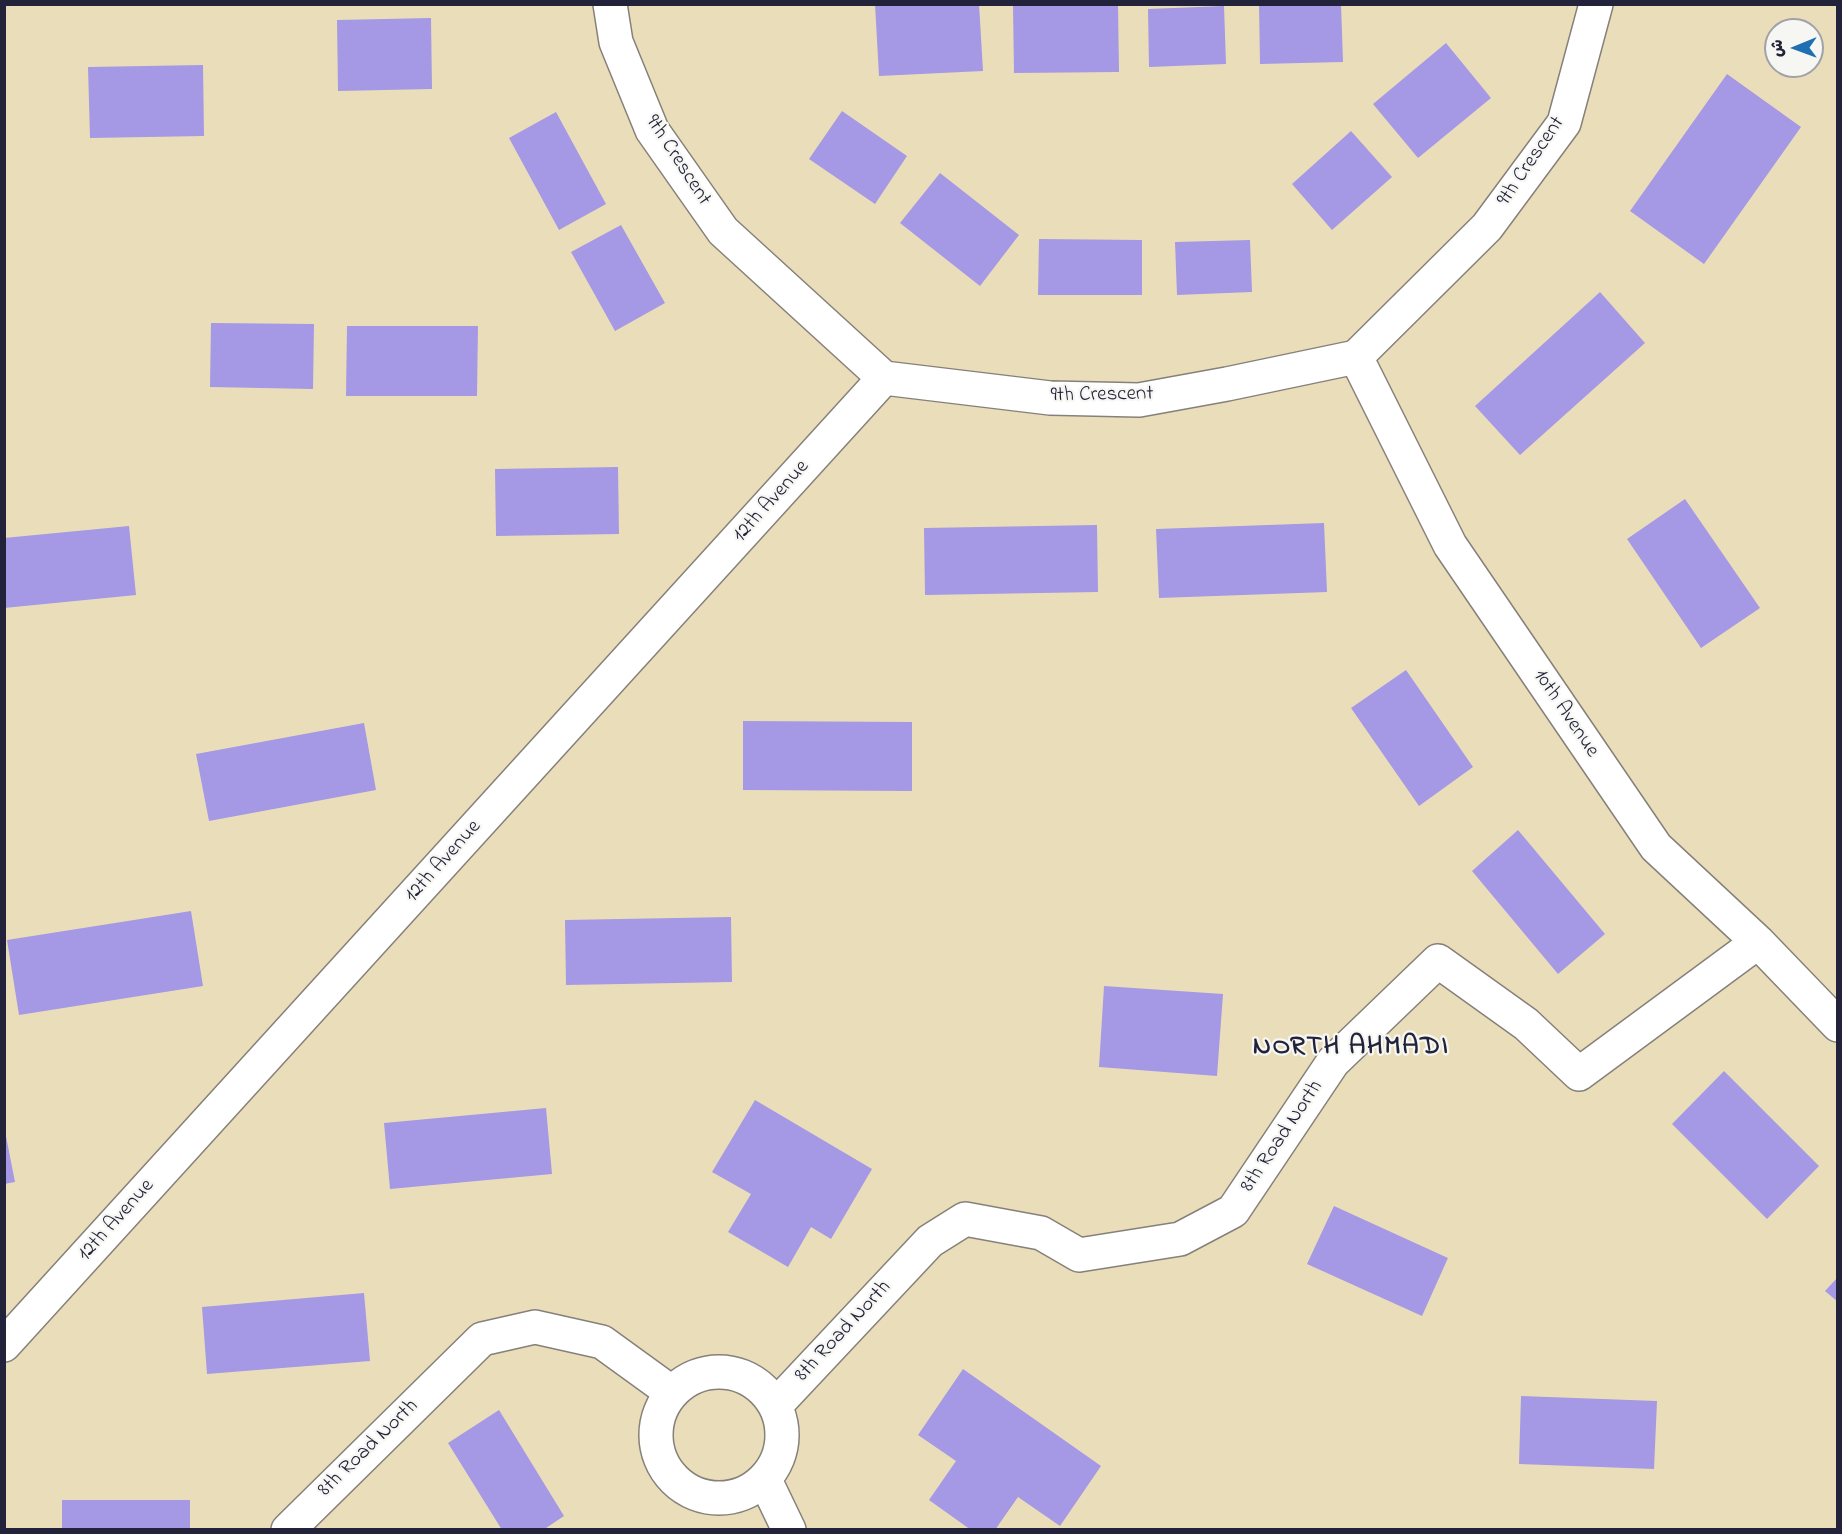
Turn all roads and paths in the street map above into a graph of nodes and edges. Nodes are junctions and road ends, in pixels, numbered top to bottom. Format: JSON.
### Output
{"nodes":[{"id":1,"x":610,"y":4,"type":"edge"},
{"id":2,"x":1596,"y":4,"type":"edge"},
{"id":3,"x":1356,"y":357,"type":"junction"},
{"id":4,"x":884,"y":378,"type":"junction"},
{"id":5,"x":1758,"y":942,"type":"junction"},
{"id":6,"x":1838,"y":1025,"type":"edge"},
{"id":7,"x":4,"y":1345,"type":"edge"},
{"id":8,"x":671,"y":1392,"type":"junction"},
{"id":9,"x":776,"y":1404,"type":"junction"},
{"id":10,"x":765,"y":1480,"type":"junction"},
{"id":11,"x":288,"y":1530,"type":"edge"},
{"id":12,"x":789,"y":1530,"type":"edge"}],
"edges":[{"from":1,"to":4,"type":"street","name":"9th Crescent"},
{"from":2,"to":3,"type":"street","name":"9th Crescent"},
{"from":3,"to":4,"type":"street","name":"9th Crescent"},
{"from":3,"to":5,"type":"street","name":"10th Avenue"},
{"from":4,"to":7,"type":"street","name":"12th Avenue"},
{"from":5,"to":6,"type":"street","name":"10th Avenue"},
{"from":5,"to":9,"type":"street","name":"8th Road North"},
{"from":8,"to":9,"type":"street"},
{"from":8,"to":10,"type":"street"},
{"from":8,"to":11,"type":"street","name":"8th Road North"},
{"from":9,"to":10,"type":"street"},
{"from":10,"to":12,"type":"street"}]}
